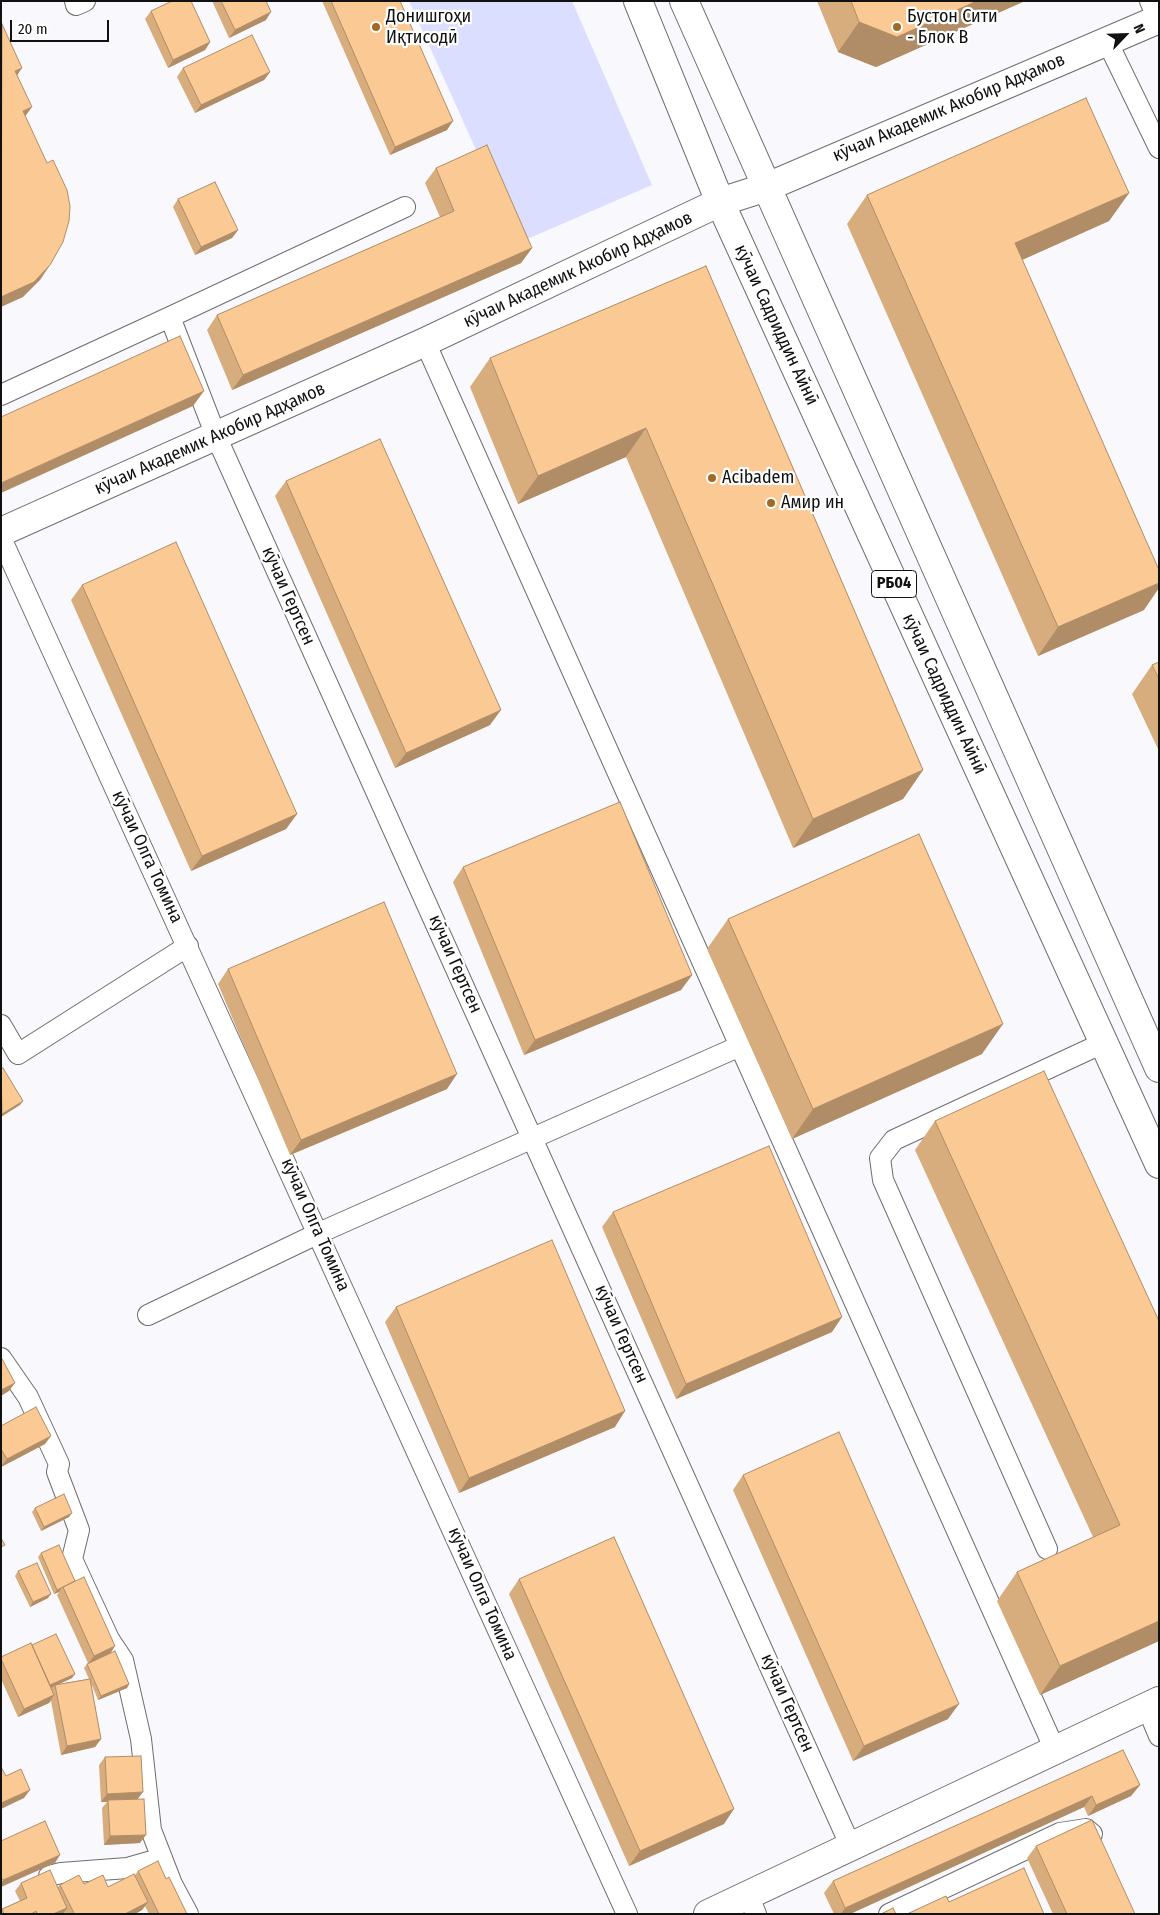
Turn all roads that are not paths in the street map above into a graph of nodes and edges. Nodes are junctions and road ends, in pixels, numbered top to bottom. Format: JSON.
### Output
{"nodes":[{"id":1,"x":74,"y":1,"type":"edge"},
{"id":2,"x":85,"y":1,"type":"edge"},
{"id":3,"x":638,"y":1,"type":"edge"},
{"id":4,"x":684,"y":1,"type":"edge"},
{"id":5,"x":1155,"y":13,"type":"edge"},
{"id":6,"x":1108,"y":41,"type":"junction"},
{"id":7,"x":1159,"y":148,"type":"edge"},
{"id":8,"x":767,"y":187,"type":"junction"},
{"id":9,"x":720,"y":202,"type":"junction"},
{"id":10,"x":405,"y":207,"type":"dead end"},
{"id":11,"x":170,"y":317,"type":"junction"},
{"id":12,"x":424,"y":342,"type":"junction"},
{"id":13,"x":1,"y":395,"type":"edge"},
{"id":14,"x":216,"y":436,"type":"junction"},
{"id":15,"x":1,"y":532,"type":"edge"},
{"id":16,"x":1,"y":538,"type":"edge"},
{"id":17,"x":188,"y":946,"type":"junction"},
{"id":18,"x":1,"y":1025,"type":"edge"},
{"id":19,"x":1103,"y":1042,"type":"junction"},
{"id":20,"x":740,"y":1046,"type":"junction"},
{"id":21,"x":1159,"y":1068,"type":"edge"},
{"id":22,"x":534,"y":1140,"type":"junction"},
{"id":23,"x":1159,"y":1164,"type":"edge"},
{"id":24,"x":319,"y":1234,"type":"junction"},
{"id":25,"x":148,"y":1315,"type":"dead end"},
{"id":26,"x":1,"y":1358,"type":"edge"},
{"id":27,"x":1047,"y":1548,"type":"dead end"},
{"id":28,"x":1153,"y":1704,"type":"edge"},
{"id":29,"x":1159,"y":1736,"type":"edge"},
{"id":30,"x":1055,"y":1750,"type":"junction"},
{"id":31,"x":851,"y":1847,"type":"junction"},
{"id":32,"x":1100,"y":1849,"type":"edge"},
{"id":33,"x":162,"y":1858,"type":"junction"},
{"id":34,"x":49,"y":1876,"type":"edge"},
{"id":35,"x":752,"y":1904,"type":"edge"},
{"id":36,"x":188,"y":1914,"type":"edge"},
{"id":37,"x":627,"y":1914,"type":"edge"},
{"id":38,"x":708,"y":1914,"type":"edge"},
{"id":39,"x":889,"y":1914,"type":"edge"}],
"edges":[{"from":1,"to":2,"type":"lane"},
{"from":3,"to":9,"type":"main road","name":"кӯчаи Садриддин Айнӣ","number":"РБ04"},
{"from":4,"to":8,"type":"main road","number":"РБ04"},
{"from":5,"to":6,"type":"main road","name":"кӯчаи Академик Акобир Адҳамов"},
{"from":6,"to":7,"type":"lane"},
{"from":6,"to":8,"type":"main road","name":"кӯчаи Академик Акобир Адҳамов"},
{"from":8,"to":9,"type":"main road","name":"кӯчаи Академик Акобир Адҳамов"},
{"from":8,"to":21,"type":"main road","number":"РБ04"},
{"from":9,"to":12,"type":"main road","name":"кӯчаи Академик Акобир Адҳамов"},
{"from":9,"to":19,"type":"main road","name":"кӯчаи Садриддин Айнӣ","number":"РБ04"},
{"from":10,"to":11,"type":"lane"},
{"from":11,"to":13,"type":"lane"},
{"from":11,"to":14,"type":"lane","name":"кӯчаи Гертсен"},
{"from":12,"to":14,"type":"main road","name":"кӯчаи Академик Акобир Адҳамов"},
{"from":12,"to":20,"type":"lane"},
{"from":14,"to":15,"type":"main road","name":"кӯчаи Академик Акобир Адҳамов"},
{"from":14,"to":22,"type":"lane","name":"кӯчаи Гертсен"},
{"from":16,"to":17,"type":"lane","name":"кӯчаи Олга Томина"},
{"from":17,"to":18,"type":"lane"},
{"from":17,"to":24,"type":"lane","name":"кӯчаи Олга Томина"},
{"from":19,"to":23,"type":"main road","name":"кӯчаи Садриддин Айнӣ","number":"РБ04"},
{"from":19,"to":27,"type":"lane"},
{"from":20,"to":22,"type":"lane"},
{"from":20,"to":30,"type":"lane"},
{"from":22,"to":24,"type":"lane"},
{"from":22,"to":31,"type":"lane","name":"кӯчаи Гертсен"},
{"from":24,"to":25,"type":"lane"},
{"from":24,"to":37,"type":"lane","name":"кӯчаи Олга Томина"},
{"from":26,"to":33,"type":"lane"},
{"from":28,"to":29,"type":"lane"},
{"from":28,"to":30,"type":"main road"},
{"from":30,"to":31,"type":"main road"},
{"from":31,"to":35,"type":"main road"},
{"from":32,"to":39,"type":"lane"},
{"from":33,"to":34,"type":"lane"},
{"from":33,"to":36,"type":"lane"},
{"from":35,"to":38,"type":"main road"}]}
